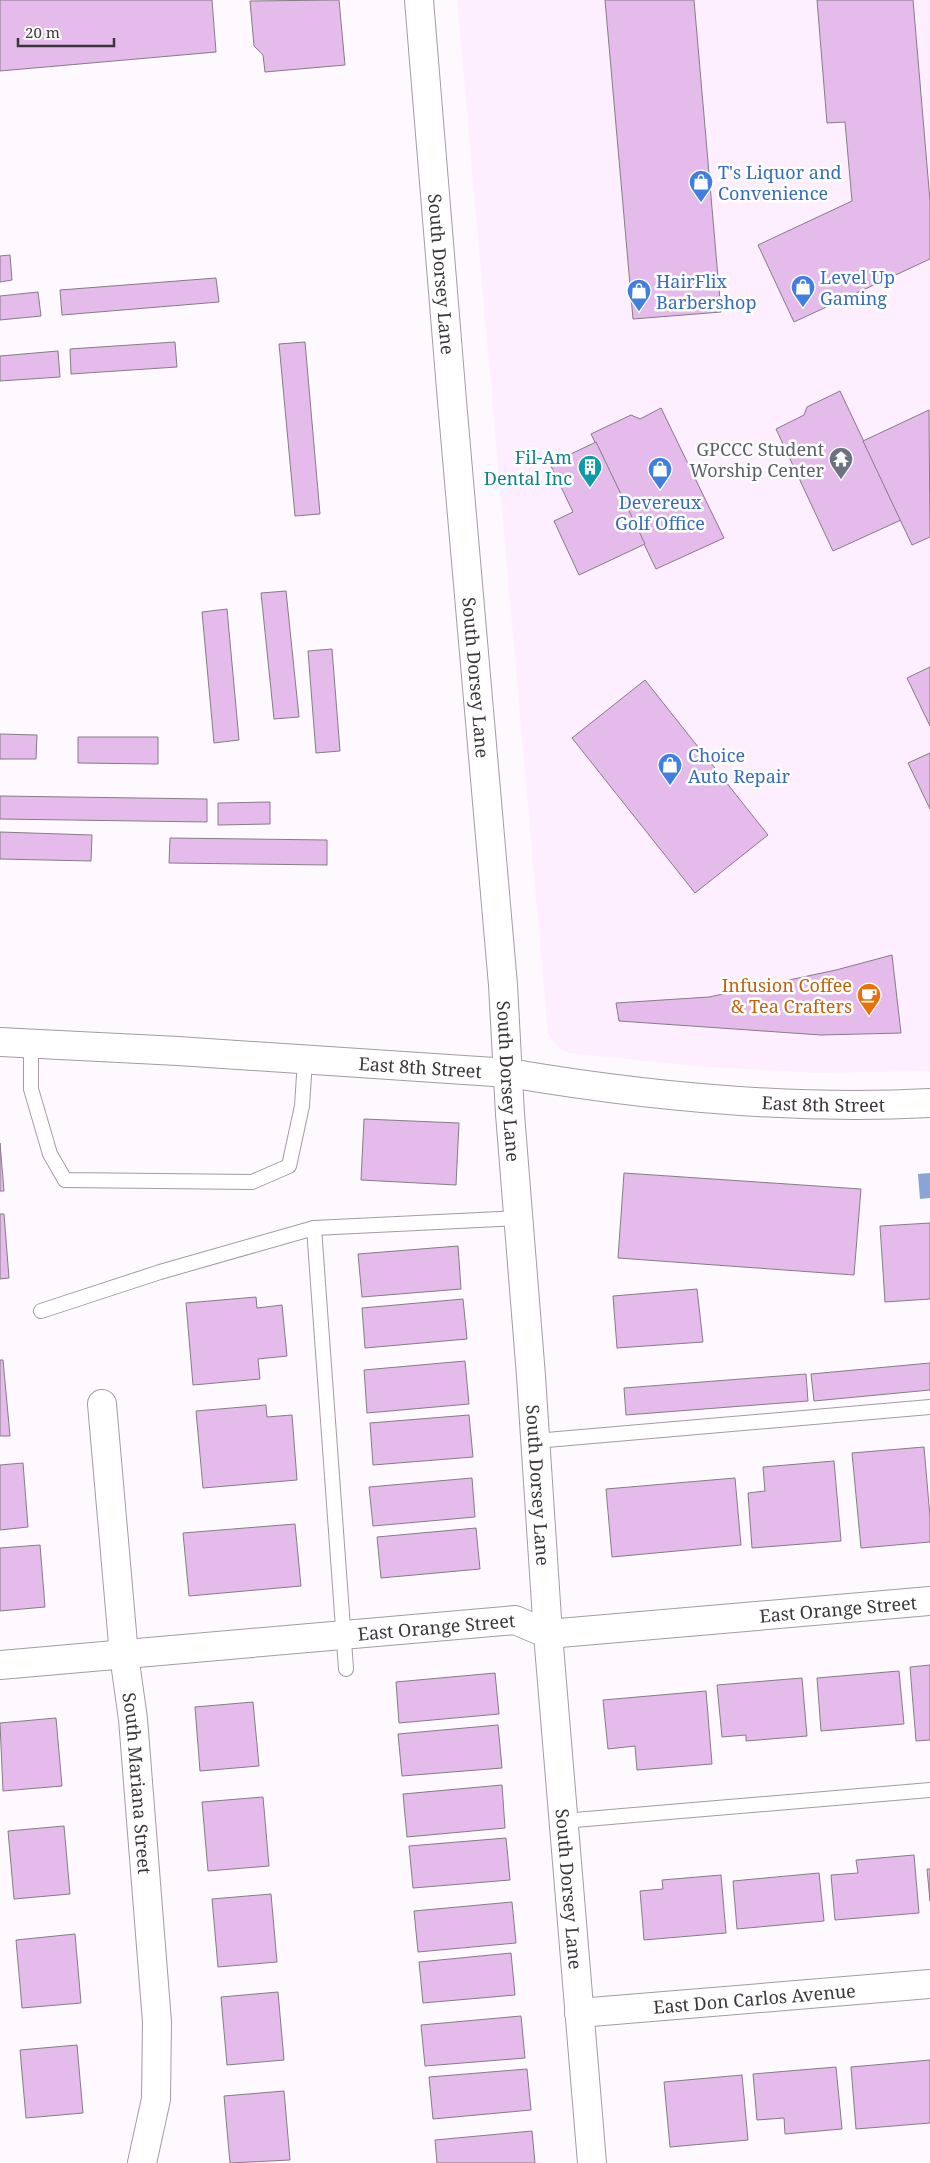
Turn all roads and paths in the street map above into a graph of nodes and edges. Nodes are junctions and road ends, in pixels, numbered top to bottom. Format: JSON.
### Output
{"nodes":[{"id":1,"x":419,"y":0,"type":"edge"},
{"id":2,"x":0,"y":1042,"type":"edge"},
{"id":3,"x":31,"y":1043,"type":"junction"},
{"id":4,"x":305,"y":1060,"type":"junction"},
{"id":5,"x":509,"y":1073,"type":"junction"},
{"id":6,"x":930,"y":1103,"type":"edge"},
{"id":7,"x":518,"y":1218,"type":"junction"},
{"id":8,"x":314,"y":1228,"type":"junction"},
{"id":9,"x":41,"y":1311,"type":"dead end"},
{"id":10,"x":102,"y":1404,"type":"dead end"},
{"id":11,"x":930,"y":1407,"type":"edge"},
{"id":12,"x":535,"y":1441,"type":"junction"},
{"id":13,"x":930,"y":1601,"type":"edge"},
{"id":14,"x":548,"y":1634,"type":"junction"},
{"id":15,"x":342,"y":1635,"type":"junction"},
{"id":16,"x":124,"y":1655,"type":"junction"},
{"id":17,"x":0,"y":1665,"type":"edge"},
{"id":18,"x":346,"y":1669,"type":"dead end"},
{"id":19,"x":930,"y":1790,"type":"edge"},
{"id":20,"x":563,"y":1821,"type":"junction"},
{"id":21,"x":930,"y":1984,"type":"edge"},
{"id":22,"x":579,"y":2013,"type":"junction"},
{"id":23,"x":142,"y":2163,"type":"edge"},
{"id":24,"x":592,"y":2163,"type":"edge"}],
"edges":[{"from":1,"to":5,"type":"street","name":"South Dorsey Lane"},
{"from":2,"to":3,"type":"street","name":"East 8th Street"},
{"from":3,"to":4,"type":"street","name":"East 8th Street"},
{"from":3,"to":4,"type":"lane"},
{"from":4,"to":5,"type":"street","name":"East 8th Street"},
{"from":5,"to":6,"type":"street","name":"East 8th Street"},
{"from":5,"to":7,"type":"street","name":"South Dorsey Lane"},
{"from":7,"to":8,"type":"lane"},
{"from":7,"to":12,"type":"street","name":"South Dorsey Lane"},
{"from":8,"to":9,"type":"lane"},
{"from":8,"to":15,"type":"lane"},
{"from":10,"to":16,"type":"street","name":"South Mariana Street"},
{"from":11,"to":12,"type":"lane"},
{"from":12,"to":14,"type":"street","name":"South Dorsey Lane"},
{"from":13,"to":14,"type":"street","name":"East Orange Street"},
{"from":14,"to":15,"type":"street","name":"East Orange Street"},
{"from":14,"to":20,"type":"street","name":"South Dorsey Lane"},
{"from":15,"to":16,"type":"street","name":"East Orange Street"},
{"from":15,"to":18,"type":"lane"},
{"from":16,"to":17,"type":"street","name":"East Orange Street"},
{"from":16,"to":23,"type":"street","name":"South Mariana Street"},
{"from":19,"to":20,"type":"lane"},
{"from":20,"to":22,"type":"street","name":"South Dorsey Lane"},
{"from":21,"to":22,"type":"street","name":"East Don Carlos Avenue"},
{"from":22,"to":24,"type":"street","name":"South Dorsey Lane"}]}
